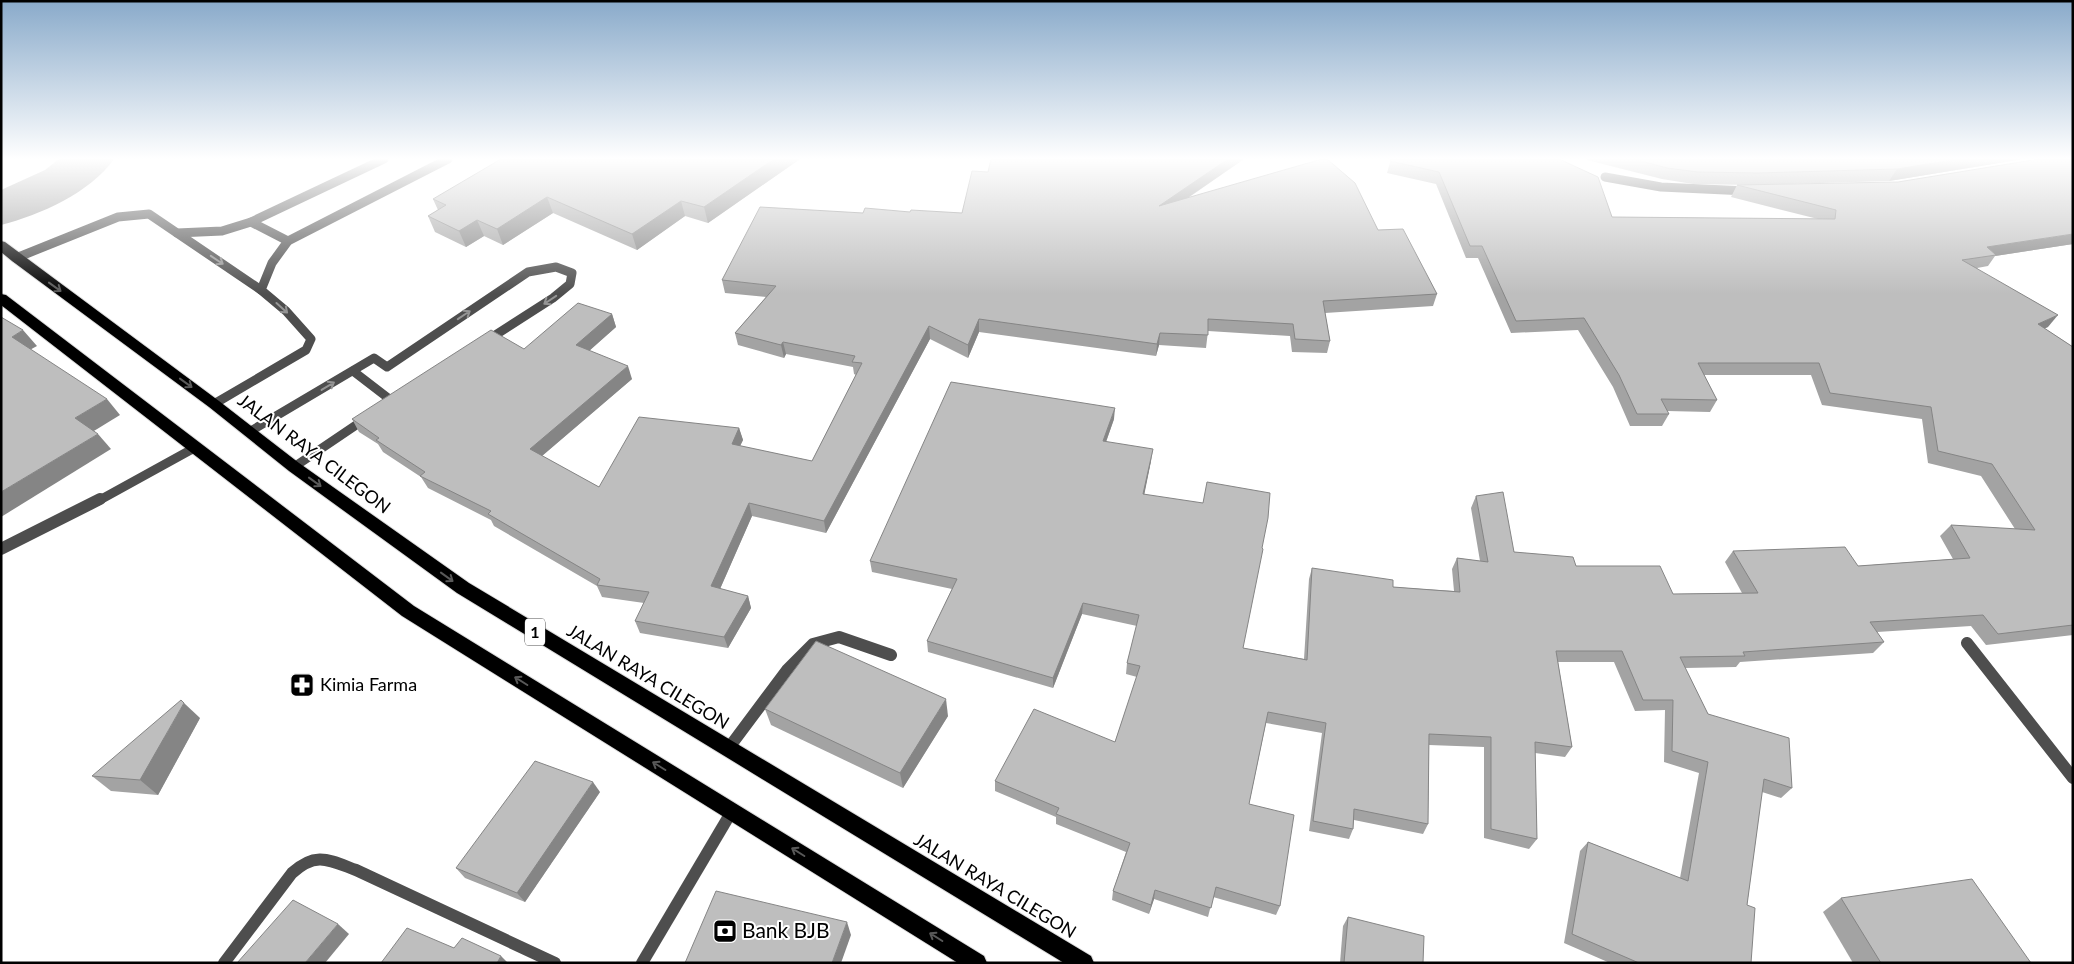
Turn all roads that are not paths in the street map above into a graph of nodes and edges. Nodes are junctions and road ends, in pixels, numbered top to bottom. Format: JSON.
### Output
{"nodes":[{"id":1,"x":289,"y":204,"type":"edge"},
{"id":2,"x":360,"y":204,"type":"edge"},
{"id":3,"x":251,"y":222,"type":"junction"},
{"id":4,"x":177,"y":233,"type":"junction"},
{"id":5,"x":288,"y":241,"type":"junction"},
{"id":6,"x":1,"y":245,"type":"edge"},
{"id":7,"x":16,"y":258,"type":"junction"},
{"id":8,"x":261,"y":290,"type":"junction"},
{"id":9,"x":1,"y":298,"type":"edge"},
{"id":10,"x":481,"y":344,"type":"edge"},
{"id":11,"x":353,"y":371,"type":"junction"},
{"id":12,"x":393,"y":401,"type":"edge"},
{"id":13,"x":214,"y":404,"type":"junction"},
{"id":14,"x":370,"y":415,"type":"edge"},
{"id":15,"x":250,"y":432,"type":"junction"},
{"id":16,"x":196,"y":447,"type":"junction"},
{"id":17,"x":294,"y":467,"type":"junction"},
{"id":18,"x":1,"y":549,"type":"edge"},
{"id":19,"x":1967,"y":643,"type":"dead end"},
{"id":20,"x":891,"y":655,"type":"dead end"},
{"id":21,"x":728,"y":749,"type":"junction"},
{"id":22,"x":2073,"y":778,"type":"edge"},
{"id":23,"x":732,"y":811,"type":"junction"},
{"id":24,"x":224,"y":963,"type":"edge"},
{"id":25,"x":555,"y":963,"type":"edge"},
{"id":26,"x":642,"y":963,"type":"edge"},
{"id":27,"x":977,"y":963,"type":"edge"},
{"id":28,"x":1084,"y":963,"type":"edge"}],
"edges":[{"from":1,"to":3,"type":"street"},
{"from":2,"to":5,"type":"street"},
{"from":3,"to":4,"type":"street"},
{"from":3,"to":5,"type":"street"},
{"from":4,"to":7,"type":"street"},
{"from":4,"to":8,"type":"street","one_way":true},
{"from":5,"to":8,"type":"street"},
{"from":6,"to":7,"type":"highway","number":"1"},
{"from":7,"to":13,"type":"highway","name":"JALAN RAYA CILEGON","number":"1","one_way":true},
{"from":8,"to":13,"type":"street","one_way":true},
{"from":9,"to":16,"type":"highway"},
{"from":11,"to":10,"type":"street","one_way":true},
{"from":11,"to":12,"type":"street"},
{"from":15,"to":11,"type":"street","one_way":true},
{"from":13,"to":15,"type":"highway","name":"JALAN RAYA CILEGON","number":"1"},
{"from":14,"to":17,"type":"street"},
{"from":15,"to":17,"type":"highway","name":"JALAN RAYA CILEGON","number":"1"},
{"from":16,"to":18,"type":"street"},
{"from":23,"to":16,"type":"highway","one_way":true},
{"from":17,"to":21,"type":"highway","name":"JALAN RAYA CILEGON","number":"1","one_way":true},
{"from":19,"to":22,"type":"street"},
{"from":20,"to":21,"type":"street"},
{"from":21,"to":28,"type":"highway","name":"JALAN RAYA CILEGON","number":"1"},
{"from":23,"to":26,"type":"street"},
{"from":27,"to":23,"type":"highway","one_way":true},
{"from":24,"to":25,"type":"street"}]}
